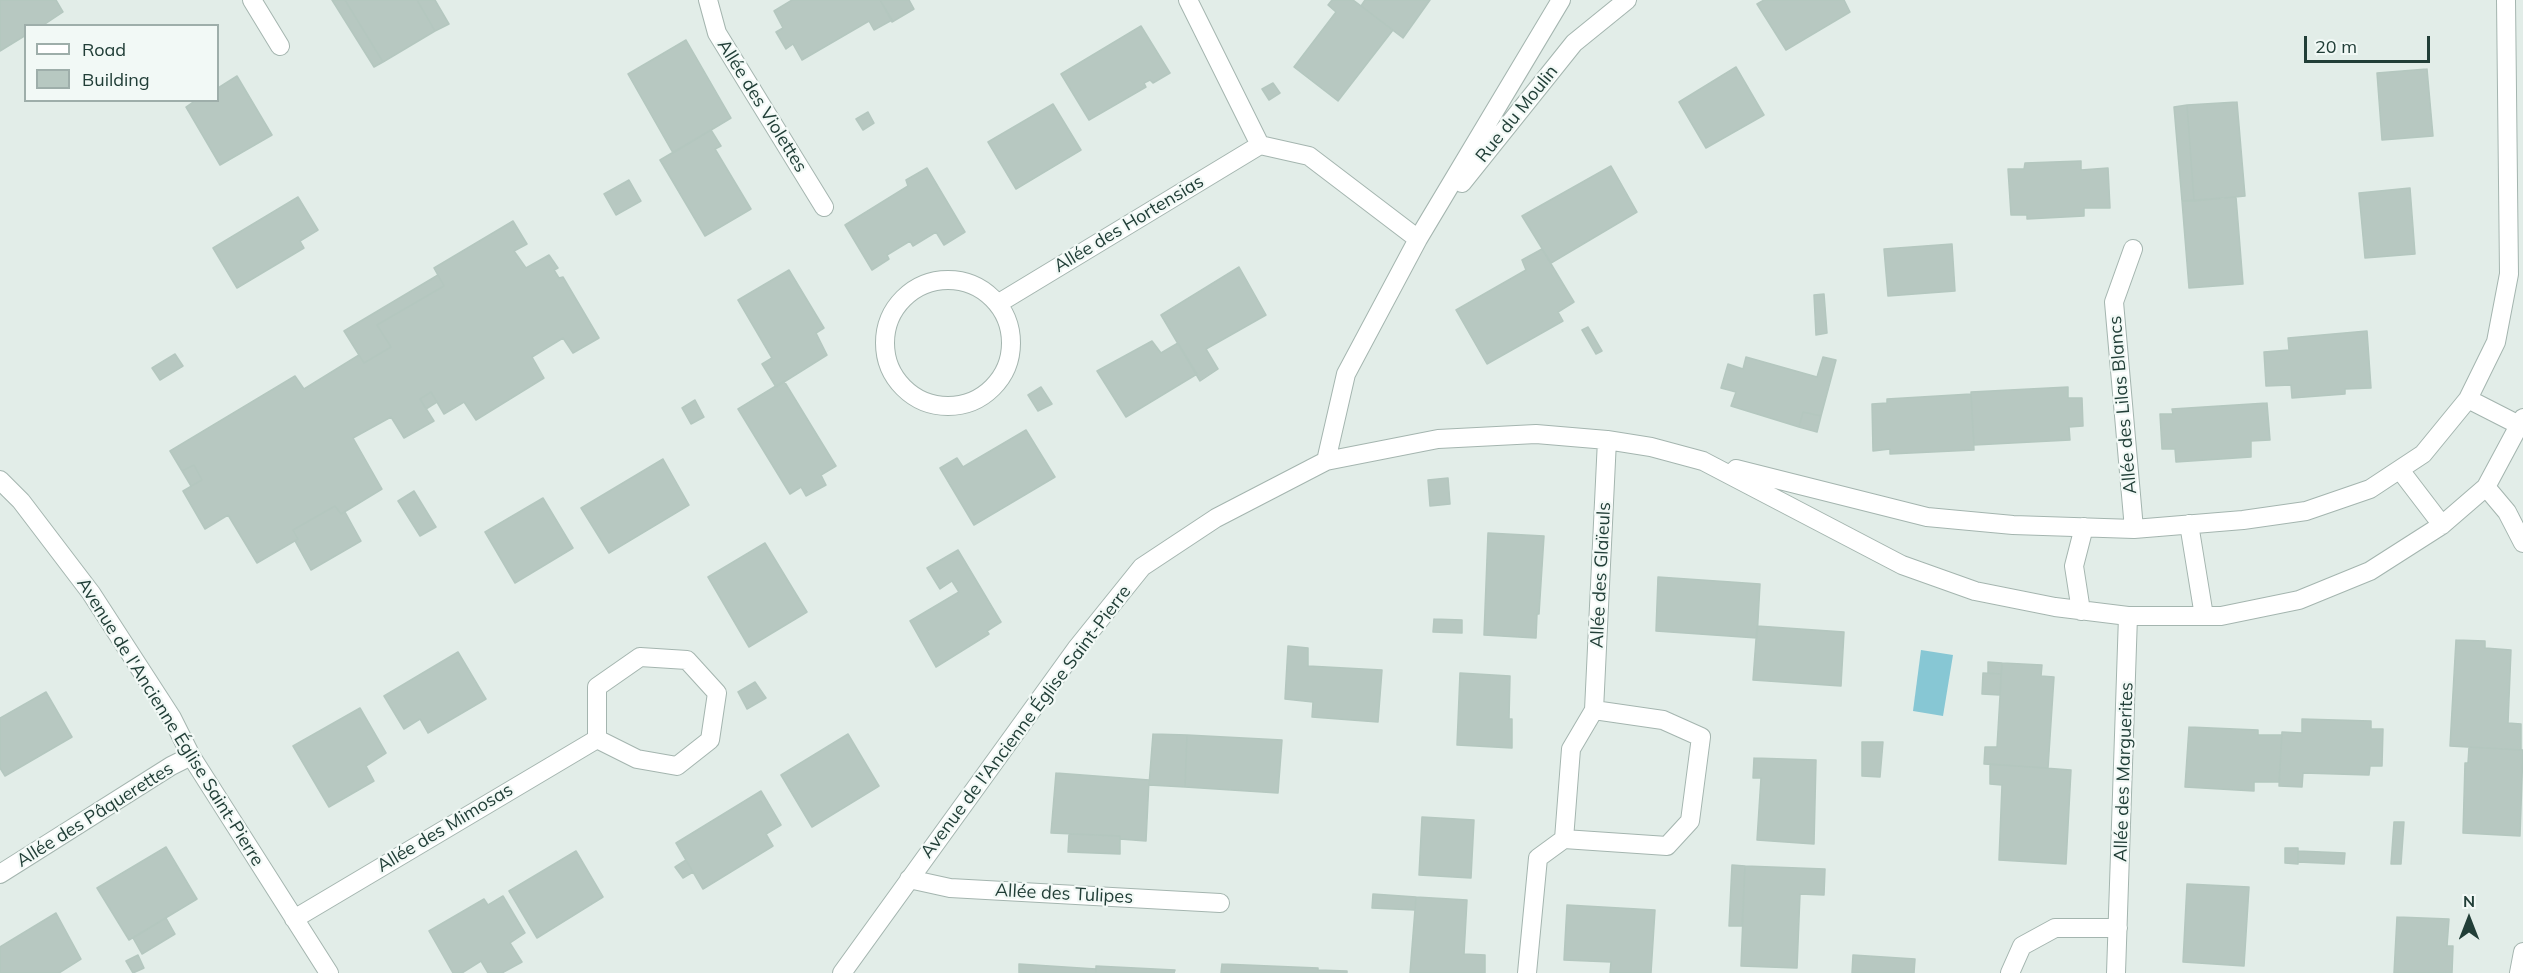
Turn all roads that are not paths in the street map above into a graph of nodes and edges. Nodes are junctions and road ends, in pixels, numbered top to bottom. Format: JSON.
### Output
{"nodes":[{"id":1,"x":252,"y":0,"type":"edge"},
{"id":2,"x":708,"y":0,"type":"edge"},
{"id":3,"x":1188,"y":0,"type":"edge"},
{"id":4,"x":1560,"y":0,"type":"edge"},
{"id":5,"x":1627,"y":0,"type":"edge"},
{"id":6,"x":2506,"y":0,"type":"edge"},
{"id":7,"x":280,"y":46,"type":"dead end"},
{"id":8,"x":1260,"y":145,"type":"junction"},
{"id":9,"x":824,"y":207,"type":"dead end"},
{"id":10,"x":1418,"y":239,"type":"junction"},
{"id":11,"x":2133,"y":249,"type":"dead end"},
{"id":12,"x":999,"y":303,"type":"junction"},
{"id":13,"x":2468,"y":399,"type":"junction"},
{"id":14,"x":2521,"y":422,"type":"edge"},
{"id":15,"x":1607,"y":440,"type":"junction"},
{"id":16,"x":1326,"y":461,"type":"junction"},
{"id":17,"x":1703,"y":461,"type":"junction"},
{"id":18,"x":2400,"y":470,"type":"junction"},
{"id":19,"x":0,"y":480,"type":"edge"},
{"id":20,"x":2486,"y":487,"type":"junction"},
{"id":21,"x":2189,"y":524,"type":"junction"},
{"id":22,"x":2442,"y":525,"type":"junction"},
{"id":23,"x":2084,"y":527,"type":"junction"},
{"id":24,"x":2134,"y":529,"type":"junction"},
{"id":25,"x":2523,"y":543,"type":"edge"},
{"id":26,"x":2081,"y":611,"type":"junction"},
{"id":27,"x":2128,"y":616,"type":"junction"},
{"id":28,"x":2204,"y":616,"type":"junction"},
{"id":29,"x":1594,"y":710,"type":"junction"},
{"id":30,"x":597,"y":739,"type":"junction"},
{"id":31,"x":191,"y":756,"type":"junction"},
{"id":32,"x":1564,"y":838,"type":"junction"},
{"id":33,"x":0,"y":874,"type":"edge"},
{"id":34,"x":909,"y":879,"type":"junction"},
{"id":35,"x":1220,"y":903,"type":"dead end"},
{"id":36,"x":294,"y":919,"type":"junction"},
{"id":37,"x":2118,"y":928,"type":"junction"},
{"id":38,"x":2523,"y":952,"type":"edge"},
{"id":39,"x":329,"y":973,"type":"edge"},
{"id":40,"x":842,"y":973,"type":"edge"},
{"id":41,"x":1527,"y":973,"type":"edge"},
{"id":42,"x":2010,"y":973,"type":"edge"},
{"id":43,"x":2116,"y":973,"type":"edge"},
{"id":44,"x":2519,"y":973,"type":"edge"}],
"edges":[{"from":1,"to":7,"type":"street"},
{"from":2,"to":9,"type":"street","name":"Allée des Violettes"},
{"from":3,"to":8,"type":"street"},
{"from":4,"to":10,"type":"street","name":"Rue du Moulin"},
{"from":5,"to":10,"type":"street","name":"Rue du Moulin"},
{"from":6,"to":13,"type":"street"},
{"from":8,"to":10,"type":"street"},
{"from":8,"to":12,"type":"street","name":"Allée des Hortensias"},
{"from":10,"to":16,"type":"street","name":"Rue du Moulin"},
{"from":11,"to":24,"type":"street","name":"Allée des Lilas Blancs"},
{"from":12,"to":12,"type":"street"},
{"from":13,"to":14,"type":"street"},
{"from":13,"to":18,"type":"street"},
{"from":14,"to":20,"type":"street","name":"Avenue de l'Ancienne Église Saint-Pierre"},
{"from":15,"to":16,"type":"street","name":"Avenue de l'Ancienne Église Saint-Pierre"},
{"from":15,"to":17,"type":"street","name":"Avenue de l'Ancienne Église Saint-Pierre"},
{"from":15,"to":29,"type":"street","name":"Allée des Glaïeuls"},
{"from":16,"to":34,"type":"street","name":"Avenue de l'Ancienne Église Saint-Pierre"},
{"from":17,"to":23,"type":"street"},
{"from":17,"to":26,"type":"street","name":"Avenue de l'Ancienne Église Saint-Pierre"},
{"from":18,"to":21,"type":"street"},
{"from":18,"to":22,"type":"street"},
{"from":19,"to":31,"type":"street","name":"Avenue de l'Ancienne Église Saint-Pierre"},
{"from":20,"to":22,"type":"street","name":"Avenue de l'Ancienne Église Saint-Pierre"},
{"from":20,"to":25,"type":"street"},
{"from":21,"to":24,"type":"street"},
{"from":21,"to":28,"type":"street"},
{"from":22,"to":28,"type":"street","name":"Avenue de l'Ancienne Église Saint-Pierre"},
{"from":23,"to":24,"type":"street"},
{"from":23,"to":26,"type":"street"},
{"from":26,"to":27,"type":"street","name":"Avenue de l'Ancienne Église Saint-Pierre"},
{"from":27,"to":28,"type":"street","name":"Avenue de l'Ancienne Église Saint-Pierre"},
{"from":27,"to":37,"type":"street","name":"Allée des Marguerites"},
{"from":29,"to":32,"type":"street","name":"Allée des Glaïeuls"},
{"from":29,"to":32,"type":"street"},
{"from":30,"to":30,"type":"street"},
{"from":30,"to":36,"type":"street","name":"Allée des Mimosas"},
{"from":31,"to":33,"type":"street","name":"Allée des Pâquerettes"},
{"from":31,"to":36,"type":"street","name":"Avenue de l'Ancienne Église Saint-Pierre"},
{"from":32,"to":41,"type":"street"},
{"from":34,"to":35,"type":"street","name":"Allée des Tulipes"},
{"from":34,"to":40,"type":"street","name":"Avenue de l'Ancienne Église Saint-Pierre"},
{"from":36,"to":39,"type":"street","name":"Avenue de l'Ancienne Église Saint-Pierre"},
{"from":37,"to":42,"type":"street"},
{"from":37,"to":43,"type":"street","name":"Allée des Marguerites"},
{"from":38,"to":44,"type":"street"}]}
